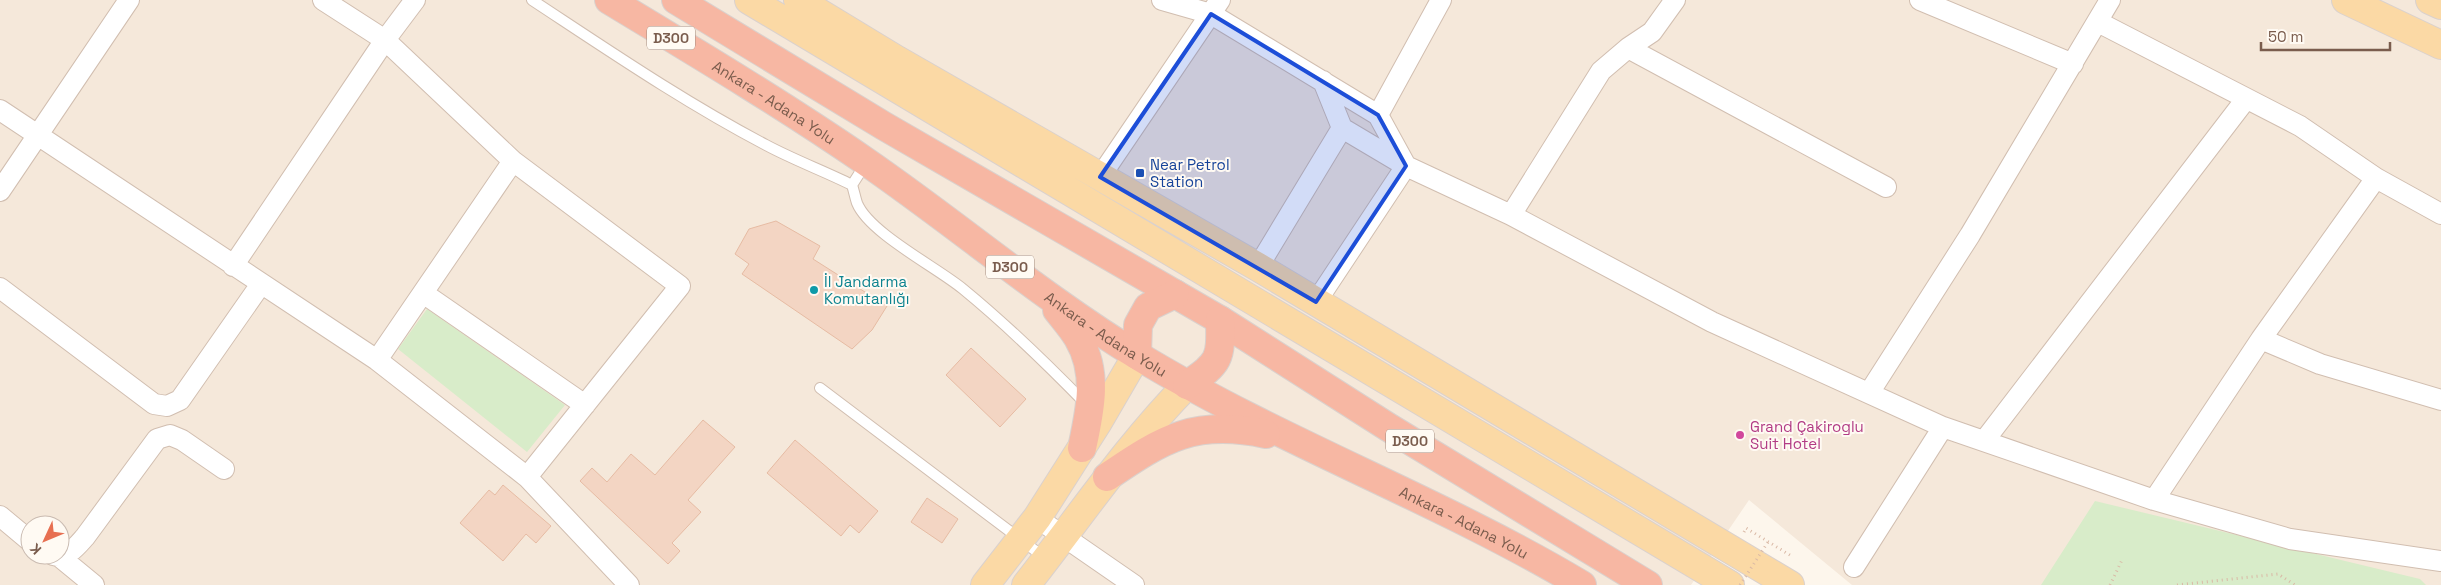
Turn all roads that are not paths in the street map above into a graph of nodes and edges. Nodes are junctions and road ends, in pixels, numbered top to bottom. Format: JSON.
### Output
{"nodes":[{"id":1,"x":129,"y":0,"type":"edge"},
{"id":2,"x":323,"y":0,"type":"edge"},
{"id":3,"x":415,"y":0,"type":"edge"},
{"id":4,"x":532,"y":0,"type":"edge"},
{"id":5,"x":609,"y":0,"type":"edge"},
{"id":6,"x":676,"y":0,"type":"edge"},
{"id":7,"x":749,"y":0,"type":"edge"},
{"id":8,"x":798,"y":0,"type":"edge"},
{"id":9,"x":1162,"y":0,"type":"edge"},
{"id":10,"x":1441,"y":0,"type":"edge"},
{"id":11,"x":1674,"y":0,"type":"edge"},
{"id":12,"x":1920,"y":0,"type":"edge"},
{"id":13,"x":2110,"y":0,"type":"edge"},
{"id":14,"x":2346,"y":0,"type":"edge"},
{"id":15,"x":2430,"y":0,"type":"edge"},
{"id":16,"x":2441,"y":5,"type":"edge"},
{"id":17,"x":1215,"y":7,"type":"edge"},
{"id":18,"x":2098,"y":22,"type":"junction"},
{"id":19,"x":385,"y":40,"type":"junction"},
{"id":20,"x":2441,"y":45,"type":"edge"},
{"id":21,"x":1628,"y":48,"type":"junction"},
{"id":22,"x":2073,"y":64,"type":"junction"},
{"id":23,"x":1323,"y":81,"type":"junction"},
{"id":24,"x":2246,"y":99,"type":"junction"},
{"id":25,"x":0,"y":110,"type":"edge"},
{"id":26,"x":1378,"y":115,"type":"junction"},
{"id":27,"x":1342,"y":128,"type":"junction"},
{"id":28,"x":38,"y":135,"type":"junction"},
{"id":29,"x":513,"y":161,"type":"junction"},
{"id":30,"x":866,"y":162,"type":"junction"},
{"id":31,"x":1406,"y":166,"type":"junction"},
{"id":32,"x":1100,"y":177,"type":"junction"},
{"id":33,"x":2376,"y":178,"type":"junction"},
{"id":34,"x":852,"y":185,"type":"junction"},
{"id":35,"x":1886,"y":188,"type":"dead end"},
{"id":36,"x":0,"y":192,"type":"edge"},
{"id":37,"x":2441,"y":214,"type":"edge"},
{"id":38,"x":1511,"y":215,"type":"junction"},
{"id":39,"x":233,"y":266,"type":"junction"},
{"id":40,"x":1258,"y":266,"type":"junction"},
{"id":41,"x":261,"y":284,"type":"junction"},
{"id":42,"x":0,"y":288,"type":"edge"},
{"id":43,"x":1043,"y":290,"type":"junction"},
{"id":44,"x":423,"y":293,"type":"junction"},
{"id":45,"x":1243,"y":293,"type":"junction"},
{"id":46,"x":1175,"y":294,"type":"junction"},
{"id":47,"x":1316,"y":302,"type":"junction"},
{"id":48,"x":1220,"y":320,"type":"junction"},
{"id":49,"x":1300,"y":327,"type":"junction"},
{"id":50,"x":2261,"y":339,"type":"junction"},
{"id":51,"x":1137,"y":355,"type":"junction"},
{"id":52,"x":377,"y":360,"type":"junction"},
{"id":53,"x":1187,"y":385,"type":"junction"},
{"id":54,"x":820,"y":388,"type":"dead end"},
{"id":55,"x":1869,"y":394,"type":"junction"},
{"id":56,"x":2441,"y":400,"type":"edge"},
{"id":57,"x":585,"y":405,"type":"junction"},
{"id":58,"x":1091,"y":408,"type":"junction"},
{"id":59,"x":1943,"y":427,"type":"junction"},
{"id":60,"x":1297,"y":440,"type":"junction"},
{"id":61,"x":1984,"y":441,"type":"junction"},
{"id":62,"x":1082,"y":448,"type":"junction"},
{"id":63,"x":224,"y":469,"type":"dead end"},
{"id":64,"x":527,"y":477,"type":"junction"},
{"id":65,"x":1107,"y":477,"type":"junction"},
{"id":66,"x":2154,"y":500,"type":"junction"},
{"id":67,"x":0,"y":516,"type":"edge"},
{"id":68,"x":1037,"y":518,"type":"junction"},
{"id":69,"x":20,"y":532,"type":"edge"},
{"id":70,"x":1063,"y":537,"type":"junction"},
{"id":71,"x":1019,"y":540,"type":"junction"},
{"id":72,"x":70,"y":552,"type":"edge"},
{"id":73,"x":1046,"y":559,"type":"junction"},
{"id":74,"x":2441,"y":561,"type":"edge"},
{"id":75,"x":68,"y":565,"type":"edge"},
{"id":76,"x":1854,"y":567,"type":"dead end"},
{"id":77,"x":94,"y":585,"type":"edge"},
{"id":78,"x":629,"y":585,"type":"edge"},
{"id":79,"x":985,"y":585,"type":"edge"},
{"id":80,"x":1026,"y":585,"type":"edge"},
{"id":81,"x":1134,"y":585,"type":"edge"},
{"id":82,"x":1582,"y":585,"type":"edge"},
{"id":83,"x":1648,"y":585,"type":"edge"},
{"id":84,"x":1730,"y":585,"type":"edge"},
{"id":85,"x":1790,"y":585,"type":"edge"}],
"edges":[{"from":1,"to":28,"type":"street"},
{"from":2,"to":19,"type":"street"},
{"from":3,"to":19,"type":"street"},
{"from":4,"to":34,"type":"lane"},
{"from":5,"to":30,"type":"highway","name":"Ankara - Adana Yolu","number":"D300"},
{"from":6,"to":46,"type":"highway","number":"D300"},
{"from":7,"to":45,"type":"main road"},
{"from":8,"to":32,"type":"main road"},
{"from":9,"to":17,"type":"street"},
{"from":10,"to":26,"type":"street"},
{"from":11,"to":21,"type":"street"},
{"from":12,"to":22,"type":"street"},
{"from":13,"to":18,"type":"street"},
{"from":14,"to":20,"type":"main road"},
{"from":15,"to":16,"type":"main road"},
{"from":17,"to":23,"type":"street"},
{"from":17,"to":32,"type":"street"},
{"from":18,"to":22,"type":"street"},
{"from":18,"to":24,"type":"street"},
{"from":19,"to":29,"type":"street"},
{"from":19,"to":39,"type":"street"},
{"from":21,"to":35,"type":"street"},
{"from":21,"to":38,"type":"street"},
{"from":22,"to":55,"type":"street"},
{"from":23,"to":26,"type":"street"},
{"from":23,"to":27,"type":"street"},
{"from":24,"to":33,"type":"street"},
{"from":24,"to":61,"type":"street"},
{"from":25,"to":28,"type":"street"},
{"from":26,"to":31,"type":"street"},
{"from":27,"to":31,"type":"street"},
{"from":27,"to":40,"type":"street"},
{"from":28,"to":36,"type":"street"},
{"from":28,"to":39,"type":"street"},
{"from":29,"to":44,"type":"street"},
{"from":29,"to":57,"type":"street"},
{"from":30,"to":34,"type":"lane"},
{"from":30,"to":43,"type":"highway","name":"Ankara - Adana Yolu","number":"D300"},
{"from":31,"to":38,"type":"street"},
{"from":31,"to":47,"type":"street"},
{"from":32,"to":40,"type":"main road"},
{"from":33,"to":37,"type":"street"},
{"from":33,"to":50,"type":"street"},
{"from":34,"to":58,"type":"lane"},
{"from":38,"to":55,"type":"street"},
{"from":39,"to":41,"type":"street"},
{"from":40,"to":45,"type":"main road"},
{"from":40,"to":47,"type":"main road"},
{"from":41,"to":42,"type":"street"},
{"from":41,"to":52,"type":"street"},
{"from":43,"to":51,"type":"highway","name":"Ankara - Adana Yolu","number":"D300"},
{"from":43,"to":58,"type":"highway"},
{"from":44,"to":52,"type":"street"},
{"from":44,"to":57,"type":"street"},
{"from":45,"to":49,"type":"main road"},
{"from":46,"to":48,"type":"highway","number":"D300"},
{"from":46,"to":51,"type":"highway"},
{"from":47,"to":49,"type":"main road"},
{"from":47,"to":85,"type":"main road"},
{"from":48,"to":53,"type":"highway"},
{"from":48,"to":83,"type":"highway","number":"D300"},
{"from":49,"to":84,"type":"main road"},
{"from":50,"to":56,"type":"street"},
{"from":50,"to":66,"type":"street"},
{"from":51,"to":53,"type":"highway","name":"Ankara - Adana Yolu","number":"D300"},
{"from":51,"to":62,"type":"main road"},
{"from":52,"to":64,"type":"street"},
{"from":53,"to":60,"type":"highway","name":"Ankara - Adana Yolu","number":"D300"},
{"from":53,"to":65,"type":"main road"},
{"from":54,"to":71,"type":"lane"},
{"from":55,"to":59,"type":"street"},
{"from":57,"to":64,"type":"street"},
{"from":58,"to":62,"type":"highway"},
{"from":59,"to":61,"type":"street"},
{"from":59,"to":76,"type":"street"},
{"from":60,"to":65,"type":"highway"},
{"from":60,"to":82,"type":"highway","name":"Ankara - Adana Yolu","number":"D300"},
{"from":61,"to":66,"type":"street"},
{"from":62,"to":68,"type":"main road"},
{"from":63,"to":72,"type":"street"},
{"from":64,"to":78,"type":"street"},
{"from":65,"to":70,"type":"main road"},
{"from":66,"to":74,"type":"street"},
{"from":67,"to":69,"type":"street"},
{"from":68,"to":70,"type":"street"},
{"from":68,"to":71,"type":"main road"},
{"from":70,"to":73,"type":"main road"},
{"from":70,"to":81,"type":"street"},
{"from":71,"to":73,"type":"lane"},
{"from":71,"to":79,"type":"main road"},
{"from":73,"to":80,"type":"main road"},
{"from":75,"to":77,"type":"street"}]}
